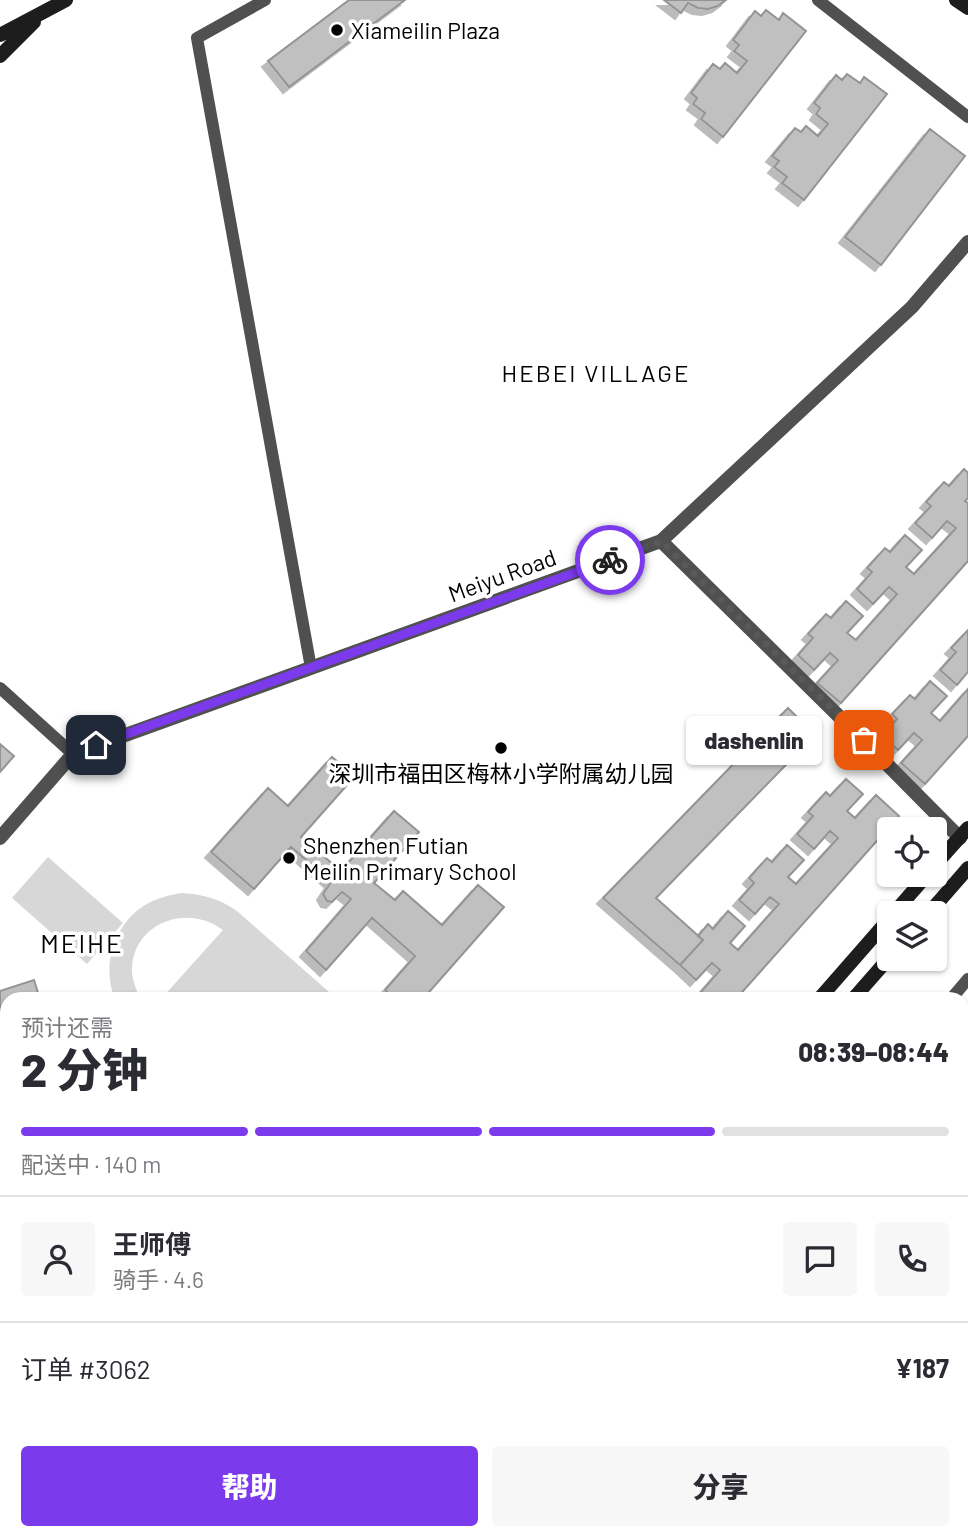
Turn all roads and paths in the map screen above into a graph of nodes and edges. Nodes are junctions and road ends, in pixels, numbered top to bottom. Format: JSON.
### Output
{"nodes":[{"id":1,"x":66,"y":0,"type":"edge"},
{"id":2,"x":265,"y":0,"type":"edge"},
{"id":3,"x":818,"y":0,"type":"edge"},
{"id":4,"x":956,"y":0,"type":"edge"},
{"id":5,"x":968,"y":8,"type":"edge"},
{"id":6,"x":45,"y":11,"type":"junction"},
{"id":7,"x":0,"y":35,"type":"edge"},
{"id":8,"x":0,"y":56,"type":"edge"},
{"id":9,"x":968,"y":117,"type":"edge"},
{"id":10,"x":968,"y":242,"type":"edge"},
{"id":11,"x":661,"y":541,"type":"junction"},
{"id":12,"x":312,"y":668,"type":"junction"},
{"id":13,"x":0,"y":688,"type":"edge"},
{"id":14,"x":72,"y":754,"type":"junction"},
{"id":15,"x":964,"y":833,"type":"edge"},
{"id":16,"x":0,"y":838,"type":"edge"},
{"id":17,"x":947,"y":852,"type":"edge"},
{"id":18,"x":967,"y":871,"type":"edge"},
{"id":19,"x":917,"y":887,"type":"edge"},
{"id":20,"x":904,"y":901,"type":"edge"},
{"id":21,"x":940,"y":901,"type":"edge"},
{"id":22,"x":877,"y":933,"type":"edge"},
{"id":23,"x":878,"y":971,"type":"edge"},
{"id":24,"x":825,"y":992,"type":"edge"},
{"id":25,"x":859,"y":992,"type":"edge"}],
"edges":[{"from":1,"to":6,"type":"main road"},
{"from":2,"to":12,"type":"lane"},
{"from":3,"to":9,"type":"lane"},
{"from":4,"to":5,"type":"main road"},
{"from":6,"to":7,"type":"main road"},
{"from":6,"to":8,"type":"main road"},
{"from":10,"to":11,"type":"street","name":"Meiyu Road"},
{"from":11,"to":12,"type":"street","name":"Meiyu Road"},
{"from":11,"to":15,"type":"street"},
{"from":12,"to":14,"type":"street","name":"Meiyu Road"},
{"from":13,"to":14,"type":"lane"},
{"from":14,"to":16,"type":"street"},
{"from":15,"to":17,"type":"main road"},
{"from":18,"to":21,"type":"main road"},
{"from":19,"to":20,"type":"main road"},
{"from":22,"to":24,"type":"main road"},
{"from":23,"to":25,"type":"main road"}]}
